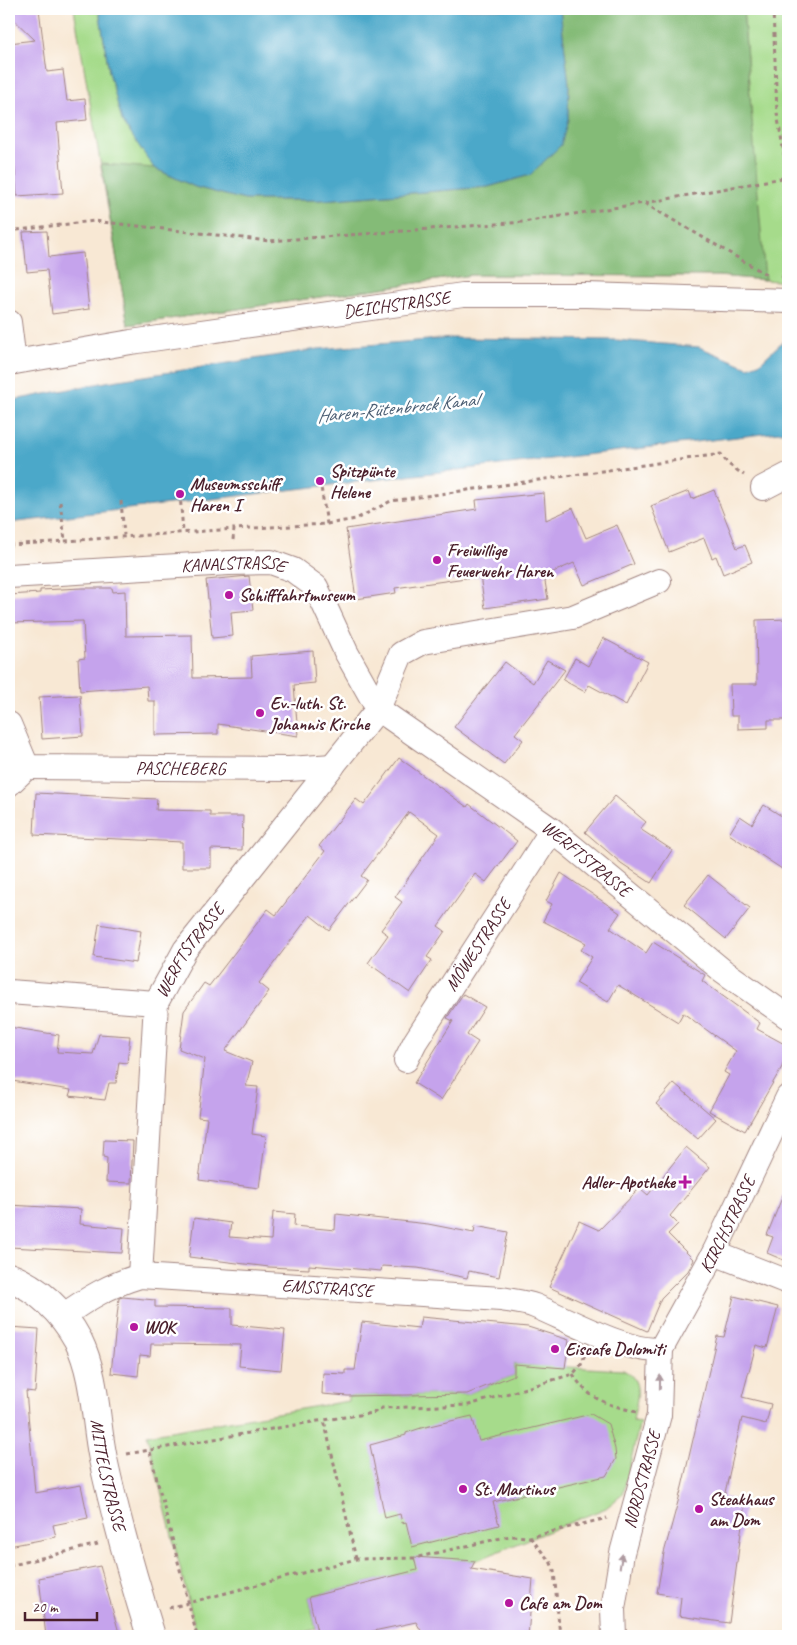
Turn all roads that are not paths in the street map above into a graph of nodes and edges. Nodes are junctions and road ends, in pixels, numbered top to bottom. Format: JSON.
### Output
{"nodes":[{"id":1,"x":788,"y":301,"type":"edge"},
{"id":2,"x":9,"y":322,"type":"edge"},
{"id":3,"x":12,"y":362,"type":"edge"},
{"id":4,"x":788,"y":475,"type":"edge"},
{"id":5,"x":763,"y":488,"type":"road end"},
{"id":6,"x":9,"y":576,"type":"edge"},
{"id":7,"x":659,"y":581,"type":"dead end"},
{"id":8,"x":378,"y":709,"type":"junction"},
{"id":9,"x":9,"y":724,"type":"edge"},
{"id":10,"x":333,"y":766,"type":"junction"},
{"id":11,"x":27,"y":768,"type":"junction"},
{"id":12,"x":9,"y":784,"type":"edge"},
{"id":13,"x":552,"y":830,"type":"junction"},
{"id":14,"x":9,"y":992,"type":"edge"},
{"id":15,"x":156,"y":1003,"type":"junction"},
{"id":16,"x":788,"y":1017,"type":"edge"},
{"id":17,"x":406,"y":1060,"type":"dead end"},
{"id":18,"x":788,"y":1097,"type":"edge"},
{"id":19,"x":714,"y":1253,"type":"junction"},
{"id":20,"x":140,"y":1276,"type":"junction"},
{"id":21,"x":9,"y":1277,"type":"edge"},
{"id":22,"x":788,"y":1282,"type":"edge"},
{"id":23,"x":63,"y":1316,"type":"junction"},
{"id":24,"x":661,"y":1349,"type":"junction"},
{"id":25,"x":148,"y":1626,"type":"edge"},
{"id":26,"x":614,"y":1636,"type":"edge"}],
"edges":[{"from":1,"to":3,"type":"street","name":"DEICHSTRASSE"},
{"from":2,"to":3,"type":"street"},
{"from":4,"to":5,"type":"street"},
{"from":6,"to":8,"type":"street","name":"KANALSTRASSE"},
{"from":7,"to":8,"type":"street","name":"WERFTSTRASSE"},
{"from":8,"to":10,"type":"street","name":"WERFTSTRASSE"},
{"from":8,"to":13,"type":"street","name":"WERFTSTRASSE"},
{"from":9,"to":11,"type":"street"},
{"from":10,"to":11,"type":"street","name":"PASCHEBERG"},
{"from":10,"to":15,"type":"street","name":"WERFTSTRASSE"},
{"from":11,"to":12,"type":"street"},
{"from":13,"to":16,"type":"street","name":"WERFTSTRASSE"},
{"from":13,"to":17,"type":"street","name":"MÖWESTRASSE"},
{"from":14,"to":15,"type":"street"},
{"from":15,"to":20,"type":"street","name":"WERFTSTRASSE"},
{"from":18,"to":19,"type":"street","name":"KIRCHSTRASSE"},
{"from":19,"to":22,"type":"street"},
{"from":19,"to":24,"type":"street","name":"KIRCHSTRASSE"},
{"from":20,"to":23,"type":"street","name":"EMSSTRASSE"},
{"from":20,"to":24,"type":"street","name":"EMSSTRASSE"},
{"from":21,"to":23,"type":"street"},
{"from":23,"to":25,"type":"street","name":"MITTELSTRASSE"},
{"from":26,"to":24,"type":"street","name":"NORDSTRASSE","one_way":true}]}
